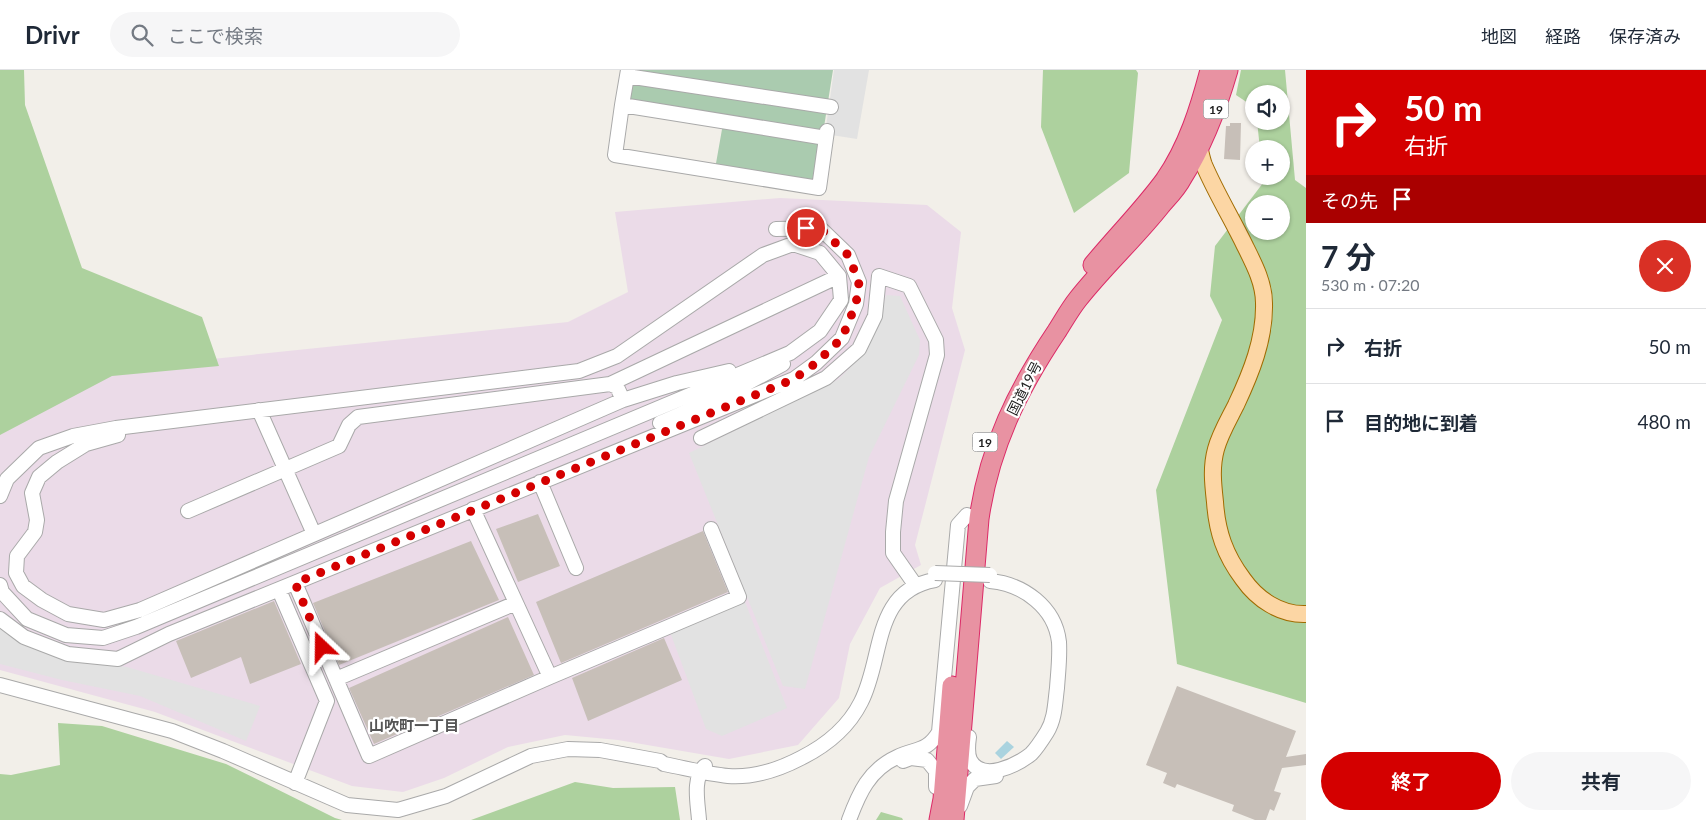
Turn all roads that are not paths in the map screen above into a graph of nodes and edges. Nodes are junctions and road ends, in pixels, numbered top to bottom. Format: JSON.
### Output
{"nodes":[{"id":1,"x":1210,"y":70,"type":"edge"},
{"id":2,"x":1228,"y":70,"type":"edge"},
{"id":3,"x":627,"y":73,"type":"edge"},
{"id":4,"x":622,"y":105,"type":"junction"},
{"id":5,"x":831,"y":108,"type":"dead end"},
{"id":6,"x":1193,"y":126,"type":"junction"},
{"id":7,"x":1199,"y":146,"type":"junction"},
{"id":8,"x":1182,"y":179,"type":"junction"},
{"id":9,"x":1212,"y":181,"type":"junction"},
{"id":10,"x":776,"y":229,"type":"dead end"},
{"id":11,"x":839,"y":276,"type":"junction"},
{"id":12,"x":820,"y":331,"type":"junction"},
{"id":13,"x":766,"y":363,"type":"junction"},
{"id":14,"x":610,"y":384,"type":"junction"},
{"id":15,"x":623,"y":400,"type":"junction"},
{"id":16,"x":259,"y":410,"type":"junction"},
{"id":17,"x":141,"y":425,"type":"junction"},
{"id":18,"x":701,"y":438,"type":"dead end"},
{"id":19,"x":639,"y":442,"type":"junction"},
{"id":20,"x":285,"y":469,"type":"junction"},
{"id":21,"x":540,"y":482,"type":"junction"},
{"id":22,"x":0,"y":496,"type":"edge"},
{"id":23,"x":473,"y":509,"type":"junction"},
{"id":24,"x":188,"y":511,"type":"dead end"},
{"id":25,"x":967,"y":515,"type":"junction"},
{"id":26,"x":711,"y":529,"type":"dead end"},
{"id":27,"x":314,"y":534,"type":"junction"},
{"id":28,"x":576,"y":568,"type":"dead end"},
{"id":29,"x":990,"y":578,"type":"junction"},
{"id":30,"x":295,"y":583,"type":"junction"},
{"id":31,"x":914,"y":584,"type":"junction"},
{"id":32,"x":0,"y":585,"type":"edge"},
{"id":33,"x":279,"y":590,"type":"junction"},
{"id":34,"x":516,"y":603,"type":"junction"},
{"id":35,"x":1306,"y":614,"type":"edge"},
{"id":36,"x":0,"y":619,"type":"edge"},
{"id":37,"x":969,"y":634,"type":"junction"},
{"id":38,"x":550,"y":676,"type":"junction"},
{"id":39,"x":336,"y":679,"type":"junction"},
{"id":40,"x":0,"y":685,"type":"edge"},
{"id":41,"x":704,"y":770,"type":"junction"},
{"id":42,"x":295,"y":783,"type":"junction"},
{"id":43,"x":699,"y":820,"type":"edge"},
{"id":44,"x":706,"y":820,"type":"edge"},
{"id":45,"x":849,"y":820,"type":"edge"},
{"id":46,"x":854,"y":820,"type":"edge"},
{"id":47,"x":932,"y":820,"type":"edge"},
{"id":48,"x":939,"y":820,"type":"edge"},
{"id":49,"x":954,"y":820,"type":"edge"}],
"edges":[{"from":1,"to":6,"type":"highway","name":"国道19号","number":"19"},
{"from":2,"to":7,"type":"highway","name":"国道19号","number":"19"},
{"from":2,"to":9,"type":"main road"},
{"from":3,"to":4,"type":"street"},
{"from":3,"to":5,"type":"street"},
{"from":4,"to":4,"type":"street"},
{"from":6,"to":7,"type":"main road"},
{"from":6,"to":25,"type":"highway","name":"国道19号","number":"19"},
{"from":7,"to":8,"type":"highway","name":"国道19号","number":"19"},
{"from":7,"to":9,"type":"main road"},
{"from":8,"to":9,"type":"main road"},
{"from":8,"to":37,"type":"highway","name":"国道19号","number":"19"},
{"from":9,"to":35,"type":"main road"},
{"from":10,"to":19,"type":"street"},
{"from":11,"to":12,"type":"street"},
{"from":11,"to":14,"type":"street"},
{"from":11,"to":16,"type":"street"},
{"from":12,"to":13,"type":"street"},
{"from":12,"to":19,"type":"street"},
{"from":13,"to":15,"type":"street"},
{"from":13,"to":32,"type":"street"},
{"from":14,"to":15,"type":"street"},
{"from":14,"to":20,"type":"street"},
{"from":15,"to":27,"type":"street"},
{"from":16,"to":17,"type":"street"},
{"from":16,"to":20,"type":"street"},
{"from":17,"to":22,"type":"street"},
{"from":17,"to":27,"type":"street"},
{"from":18,"to":31,"type":"street"},
{"from":19,"to":21,"type":"street"},
{"from":20,"to":24,"type":"street"},
{"from":20,"to":27,"type":"street"},
{"from":21,"to":23,"type":"street"},
{"from":21,"to":28,"type":"street"},
{"from":23,"to":30,"type":"street"},
{"from":23,"to":34,"type":"street"},
{"from":25,"to":45,"type":"street"},
{"from":25,"to":48,"type":"highway","name":"国道19号","number":"19"},
{"from":26,"to":38,"type":"street"},
{"from":29,"to":31,"type":"street"},
{"from":29,"to":37,"type":"street"},
{"from":29,"to":49,"type":"street"},
{"from":30,"to":33,"type":"street"},
{"from":30,"to":39,"type":"street"},
{"from":31,"to":41,"type":"street"},
{"from":33,"to":36,"type":"street"},
{"from":33,"to":42,"type":"street"},
{"from":34,"to":38,"type":"street"},
{"from":34,"to":39,"type":"street"},
{"from":37,"to":49,"type":"highway","name":"国道19号","number":"19"},
{"from":38,"to":39,"type":"street"},
{"from":40,"to":42,"type":"street"},
{"from":41,"to":42,"type":"street"},
{"from":41,"to":43,"type":"street"},
{"from":41,"to":44,"type":"street"},
{"from":46,"to":47,"type":"street"}]}
